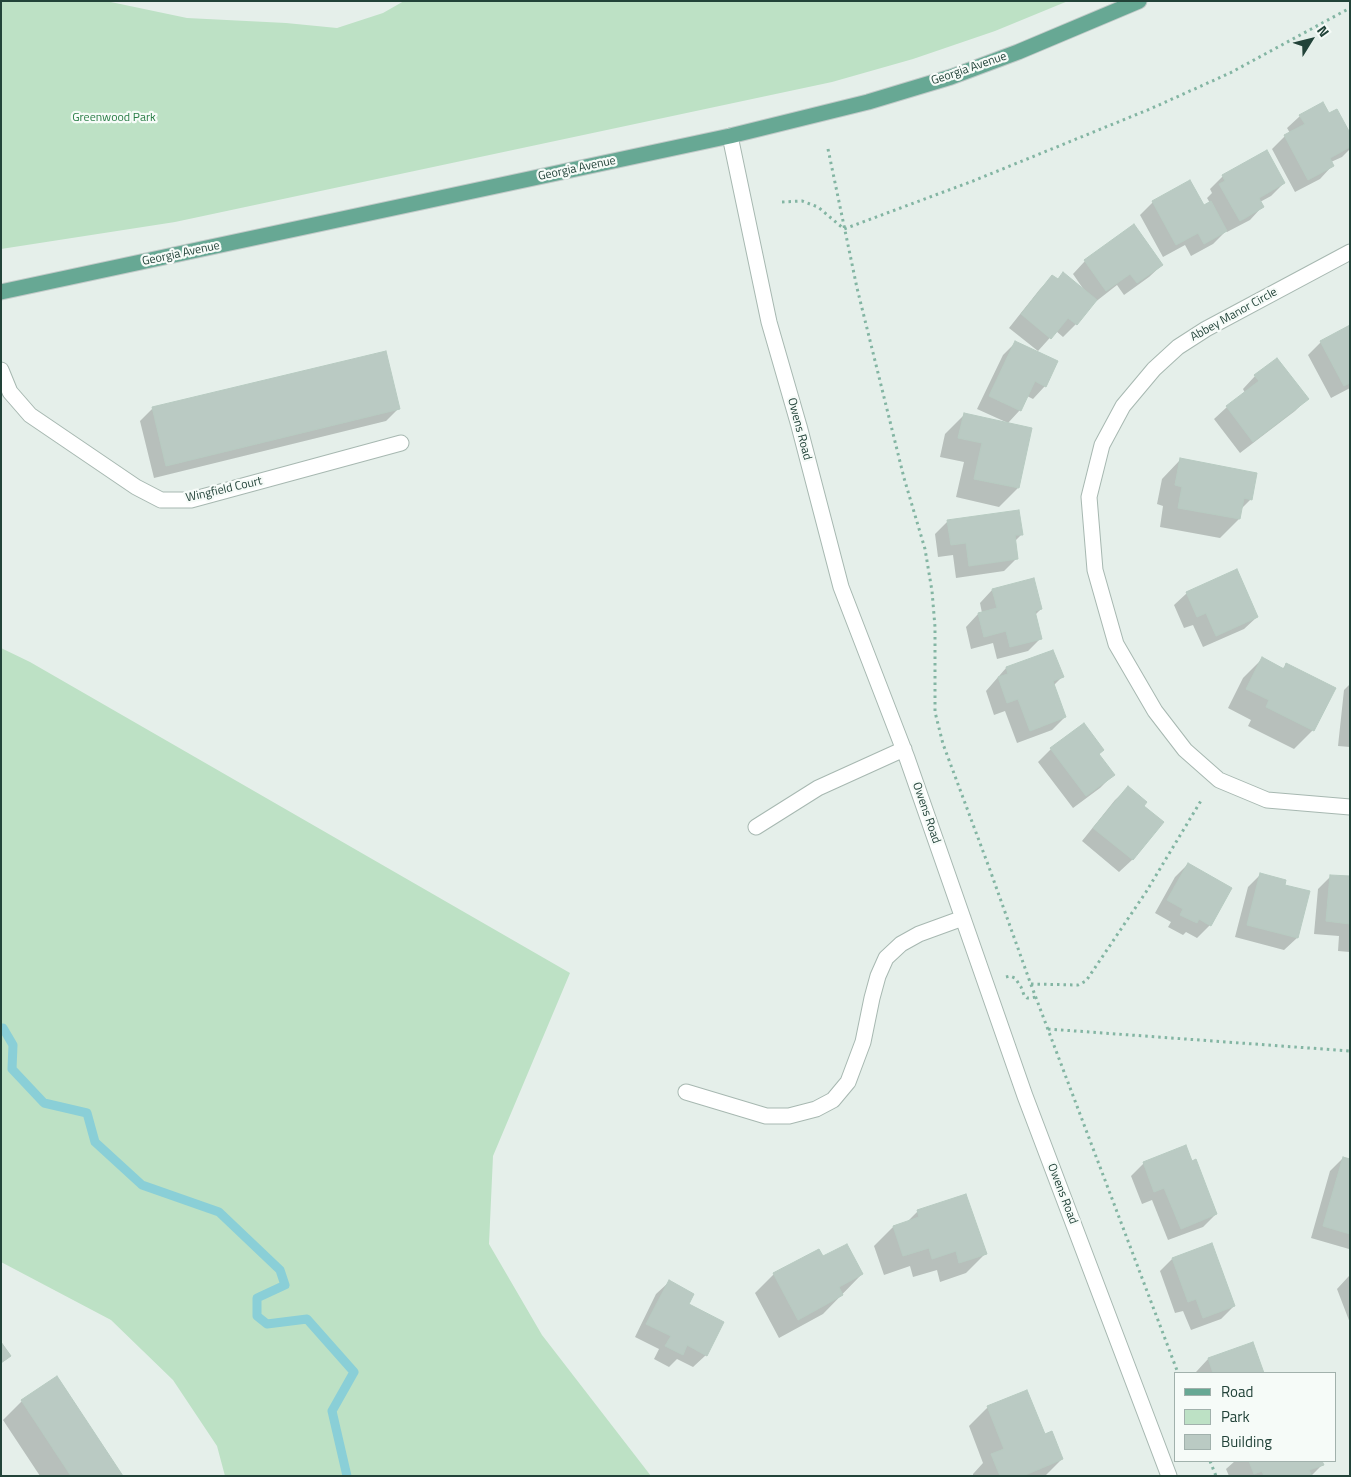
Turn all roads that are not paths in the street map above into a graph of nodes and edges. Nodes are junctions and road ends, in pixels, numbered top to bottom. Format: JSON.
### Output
{"nodes":[{"id":1,"x":1139,"y":1,"type":"edge"},
{"id":2,"x":730,"y":136,"type":"junction"},
{"id":3,"x":1350,"y":252,"type":"edge"},
{"id":4,"x":1,"y":292,"type":"edge"},
{"id":5,"x":1,"y":370,"type":"edge"},
{"id":6,"x":401,"y":444,"type":"dead end"},
{"id":7,"x":904,"y":749,"type":"junction"},
{"id":8,"x":1350,"y":806,"type":"edge"},
{"id":9,"x":756,"y":827,"type":"dead end"},
{"id":10,"x":963,"y":918,"type":"junction"},
{"id":11,"x":686,"y":1092,"type":"dead end"},
{"id":12,"x":1169,"y":1476,"type":"edge"}],
"edges":[{"from":1,"to":2,"type":"main road","name":"Georgia Avenue"},
{"from":2,"to":4,"type":"main road","name":"Georgia Avenue"},
{"from":2,"to":7,"type":"street","name":"Owens Road"},
{"from":3,"to":8,"type":"street","name":"Abbey Manor Circle"},
{"from":5,"to":6,"type":"street","name":"Wingfield Court"},
{"from":7,"to":9,"type":"street"},
{"from":7,"to":10,"type":"street","name":"Owens Road"},
{"from":10,"to":11,"type":"street"},
{"from":10,"to":12,"type":"street","name":"Owens Road"}]}
